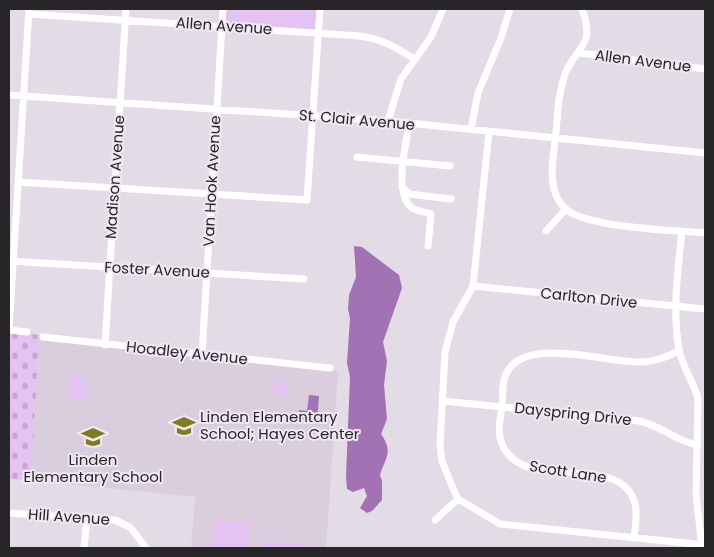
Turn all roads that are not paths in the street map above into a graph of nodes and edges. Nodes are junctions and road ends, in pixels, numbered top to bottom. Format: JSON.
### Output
{"nodes":[{"id":1,"x":126,"y":9,"type":"edge"},
{"id":2,"x":223,"y":9,"type":"edge"},
{"id":3,"x":320,"y":9,"type":"edge"},
{"id":4,"x":443,"y":9,"type":"edge"},
{"id":5,"x":510,"y":9,"type":"edge"},
{"id":6,"x":582,"y":9,"type":"edge"},
{"id":7,"x":29,"y":12,"type":"edge"},
{"id":8,"x":125,"y":20,"type":"junction"},
{"id":9,"x":222,"y":26,"type":"junction"},
{"id":10,"x":319,"y":32,"type":"junction"},
{"id":11,"x":580,"y":53,"type":"junction"},
{"id":12,"x":414,"y":58,"type":"junction"},
{"id":13,"x":705,"y":69,"type":"edge"},
{"id":14,"x":9,"y":95,"type":"edge"},
{"id":15,"x":23,"y":96,"type":"junction"},
{"id":16,"x":120,"y":102,"type":"junction"},
{"id":17,"x":216,"y":109,"type":"junction"},
{"id":18,"x":313,"y":115,"type":"junction"},
{"id":19,"x":388,"y":121,"type":"junction"},
{"id":20,"x":409,"y":124,"type":"junction"},
{"id":21,"x":471,"y":129,"type":"junction"},
{"id":22,"x":489,"y":132,"type":"junction"},
{"id":23,"x":555,"y":139,"type":"junction"},
{"id":24,"x":705,"y":153,"type":"edge"},
{"id":25,"x":357,"y":157,"type":"dead end"},
{"id":26,"x":404,"y":160,"type":"junction"},
{"id":27,"x":450,"y":166,"type":"dead end"},
{"id":28,"x":18,"y":182,"type":"junction"},
{"id":29,"x":401,"y":186,"type":"junction"},
{"id":30,"x":115,"y":188,"type":"junction"},
{"id":31,"x":212,"y":195,"type":"junction"},
{"id":32,"x":451,"y":198,"type":"dead end"},
{"id":33,"x":566,"y":210,"type":"junction"},
{"id":34,"x":546,"y":231,"type":"dead end"},
{"id":35,"x":682,"y":231,"type":"junction"},
{"id":36,"x":705,"y":233,"type":"edge"},
{"id":37,"x":428,"y":246,"type":"dead end"},
{"id":38,"x":11,"y":261,"type":"edge"},
{"id":39,"x":109,"y":267,"type":"junction"},
{"id":40,"x":207,"y":272,"type":"junction"},
{"id":41,"x":304,"y":279,"type":"dead end"},
{"id":42,"x":473,"y":286,"type":"junction"},
{"id":43,"x":675,"y":306,"type":"junction"},
{"id":44,"x":705,"y":310,"type":"edge"},
{"id":45,"x":9,"y":330,"type":"edge"},
{"id":46,"x":27,"y":332,"type":"dead end"},
{"id":47,"x":43,"y":337,"type":"dead end"},
{"id":48,"x":106,"y":345,"type":"junction"},
{"id":49,"x":679,"y":351,"type":"junction"},
{"id":50,"x":202,"y":354,"type":"junction"},
{"id":51,"x":330,"y":368,"type":"dead end"},
{"id":52,"x":443,"y":401,"type":"junction"},
{"id":53,"x":502,"y":406,"type":"junction"},
{"id":54,"x":697,"y":445,"type":"junction"},
{"id":55,"x":458,"y":499,"type":"junction"},
{"id":56,"x":9,"y":513,"type":"edge"},
{"id":57,"x":87,"y":518,"type":"junction"},
{"id":58,"x":435,"y":520,"type":"dead end"},
{"id":59,"x":634,"y":538,"type":"junction"},
{"id":60,"x":703,"y":546,"type":"edge"},
{"id":61,"x":84,"y":548,"type":"edge"},
{"id":62,"x":146,"y":548,"type":"edge"}],
"edges":[{"from":1,"to":8,"type":"street","name":"Madison Avenue"},
{"from":2,"to":9,"type":"street","name":"Van Hook Avenue"},
{"from":3,"to":10,"type":"street"},
{"from":4,"to":12,"type":"street"},
{"from":5,"to":21,"type":"street"},
{"from":6,"to":11,"type":"street"},
{"from":7,"to":8,"type":"street","name":"Allen Avenue"},
{"from":7,"to":15,"type":"street"},
{"from":8,"to":9,"type":"street","name":"Allen Avenue"},
{"from":8,"to":16,"type":"street","name":"Madison Avenue"},
{"from":9,"to":10,"type":"street","name":"Allen Avenue"},
{"from":9,"to":17,"type":"street","name":"Van Hook Avenue"},
{"from":10,"to":12,"type":"street","name":"Allen Avenue"},
{"from":10,"to":18,"type":"street"},
{"from":11,"to":13,"type":"street","name":"Allen Avenue"},
{"from":11,"to":23,"type":"street"},
{"from":12,"to":19,"type":"street"},
{"from":14,"to":15,"type":"street","name":"St. Clair Avenue"},
{"from":15,"to":16,"type":"street","name":"St. Clair Avenue"},
{"from":15,"to":28,"type":"street"},
{"from":16,"to":17,"type":"street","name":"St. Clair Avenue"},
{"from":16,"to":30,"type":"street","name":"Madison Avenue"},
{"from":17,"to":18,"type":"street","name":"St. Clair Avenue"},
{"from":17,"to":31,"type":"street","name":"Van Hook Avenue"},
{"from":18,"to":19,"type":"street","name":"St. Clair Avenue"},
{"from":18,"to":31,"type":"street"},
{"from":19,"to":20,"type":"street","name":"St. Clair Avenue"},
{"from":20,"to":21,"type":"street","name":"St. Clair Avenue"},
{"from":20,"to":26,"type":"street"},
{"from":21,"to":22,"type":"street","name":"St. Clair Avenue"},
{"from":22,"to":23,"type":"street","name":"St. Clair Avenue"},
{"from":22,"to":42,"type":"street"},
{"from":23,"to":24,"type":"street","name":"St. Clair Avenue"},
{"from":23,"to":33,"type":"street"},
{"from":25,"to":26,"type":"street"},
{"from":26,"to":27,"type":"street"},
{"from":26,"to":29,"type":"street"},
{"from":28,"to":30,"type":"street"},
{"from":28,"to":38,"type":"street"},
{"from":29,"to":32,"type":"street"},
{"from":29,"to":37,"type":"street"},
{"from":30,"to":31,"type":"street"},
{"from":30,"to":39,"type":"street","name":"Madison Avenue"},
{"from":31,"to":40,"type":"street","name":"Van Hook Avenue"},
{"from":33,"to":34,"type":"street"},
{"from":33,"to":35,"type":"street"},
{"from":35,"to":36,"type":"street"},
{"from":35,"to":43,"type":"street"},
{"from":38,"to":39,"type":"street","name":"Foster Avenue"},
{"from":38,"to":45,"type":"street"},
{"from":39,"to":40,"type":"street","name":"Foster Avenue"},
{"from":39,"to":48,"type":"street","name":"Madison Avenue"},
{"from":40,"to":41,"type":"street","name":"Foster Avenue"},
{"from":40,"to":50,"type":"street","name":"Van Hook Avenue"},
{"from":42,"to":43,"type":"street","name":"Carlton Drive"},
{"from":42,"to":52,"type":"street"},
{"from":43,"to":44,"type":"street","name":"Carlton Drive"},
{"from":43,"to":49,"type":"street"},
{"from":45,"to":46,"type":"street"},
{"from":47,"to":48,"type":"street","name":"Hoadley Avenue"},
{"from":48,"to":50,"type":"street","name":"Hoadley Avenue"},
{"from":49,"to":53,"type":"street","name":"Scott Lane"},
{"from":49,"to":54,"type":"street"},
{"from":50,"to":51,"type":"street","name":"Hoadley Avenue"},
{"from":52,"to":53,"type":"street","name":"Dayspring Drive"},
{"from":52,"to":55,"type":"street"},
{"from":53,"to":54,"type":"street","name":"Dayspring Drive"},
{"from":53,"to":59,"type":"street","name":"Scott Lane"},
{"from":54,"to":60,"type":"street"},
{"from":55,"to":58,"type":"street"},
{"from":55,"to":59,"type":"street"},
{"from":56,"to":57,"type":"street","name":"Hill Avenue"},
{"from":57,"to":61,"type":"street"},
{"from":57,"to":62,"type":"street","name":"Hill Avenue"},
{"from":59,"to":60,"type":"street"}]}
